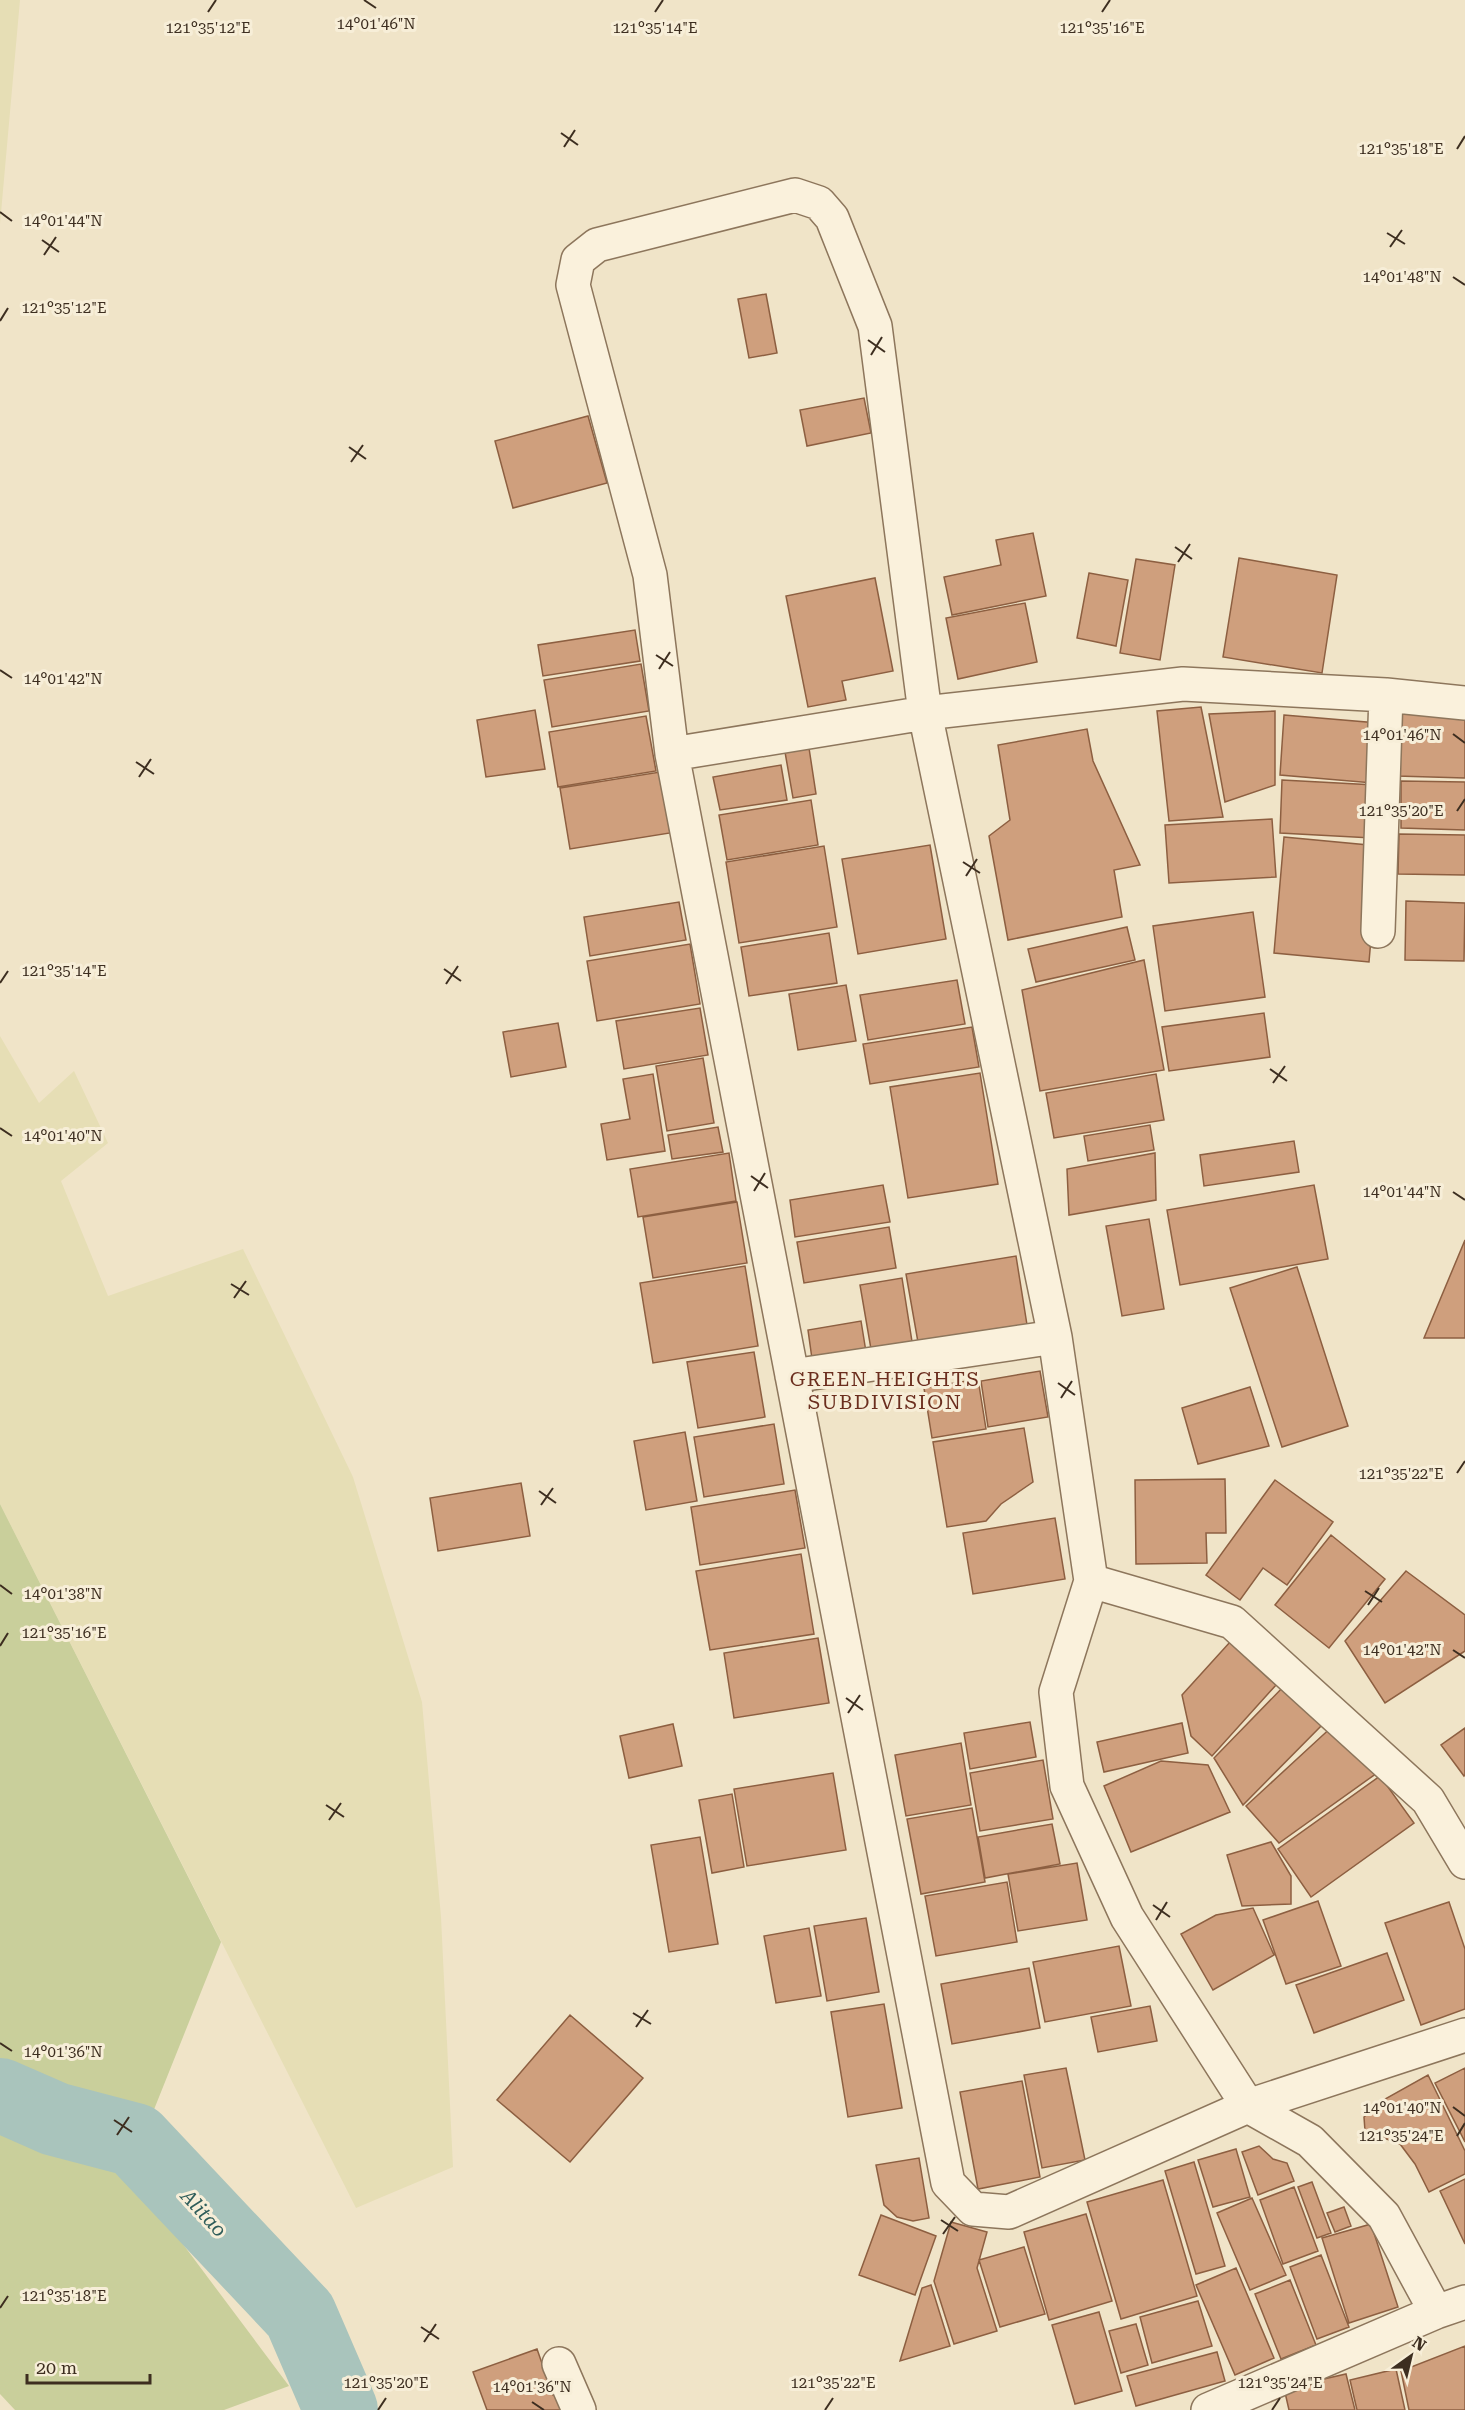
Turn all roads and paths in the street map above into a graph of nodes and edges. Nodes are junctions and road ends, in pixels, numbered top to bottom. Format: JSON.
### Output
{"nodes":[{"id":1,"x":1386,"y":694,"type":"junction"},
{"id":2,"x":1465,"y":703,"type":"edge"},
{"id":3,"x":925,"y":713,"type":"junction"},
{"id":4,"x":672,"y":754,"type":"junction"},
{"id":5,"x":1378,"y":931,"type":"dead end"},
{"id":6,"x":1055,"y":1337,"type":"junction"},
{"id":7,"x":792,"y":1376,"type":"junction"},
{"id":8,"x":1091,"y":1581,"type":"junction"},
{"id":9,"x":1465,"y":1862,"type":"edge"},
{"id":10,"x":1465,"y":2035,"type":"edge"},
{"id":11,"x":1248,"y":2106,"type":"junction"},
{"id":12,"x":1450,"y":2307,"type":"edge"},
{"id":13,"x":559,"y":2364,"type":"dead end"},
{"id":14,"x":1267,"y":2398,"type":"edge"},
{"id":15,"x":579,"y":2410,"type":"edge"},
{"id":16,"x":1208,"y":2410,"type":"edge"}],
"edges":[{"from":1,"to":2,"type":"street"},
{"from":1,"to":3,"type":"street"},
{"from":1,"to":5,"type":"street"},
{"from":3,"to":4,"type":"street"},
{"from":3,"to":4,"type":"street"},
{"from":3,"to":6,"type":"street"},
{"from":4,"to":7,"type":"street"},
{"from":6,"to":7,"type":"street"},
{"from":6,"to":8,"type":"street"},
{"from":7,"to":11,"type":"street"},
{"from":8,"to":9,"type":"street"},
{"from":8,"to":11,"type":"street"},
{"from":10,"to":11,"type":"street"},
{"from":11,"to":12,"type":"street"},
{"from":12,"to":14,"type":"street"},
{"from":13,"to":15,"type":"street"},
{"from":14,"to":16,"type":"street"}]}
